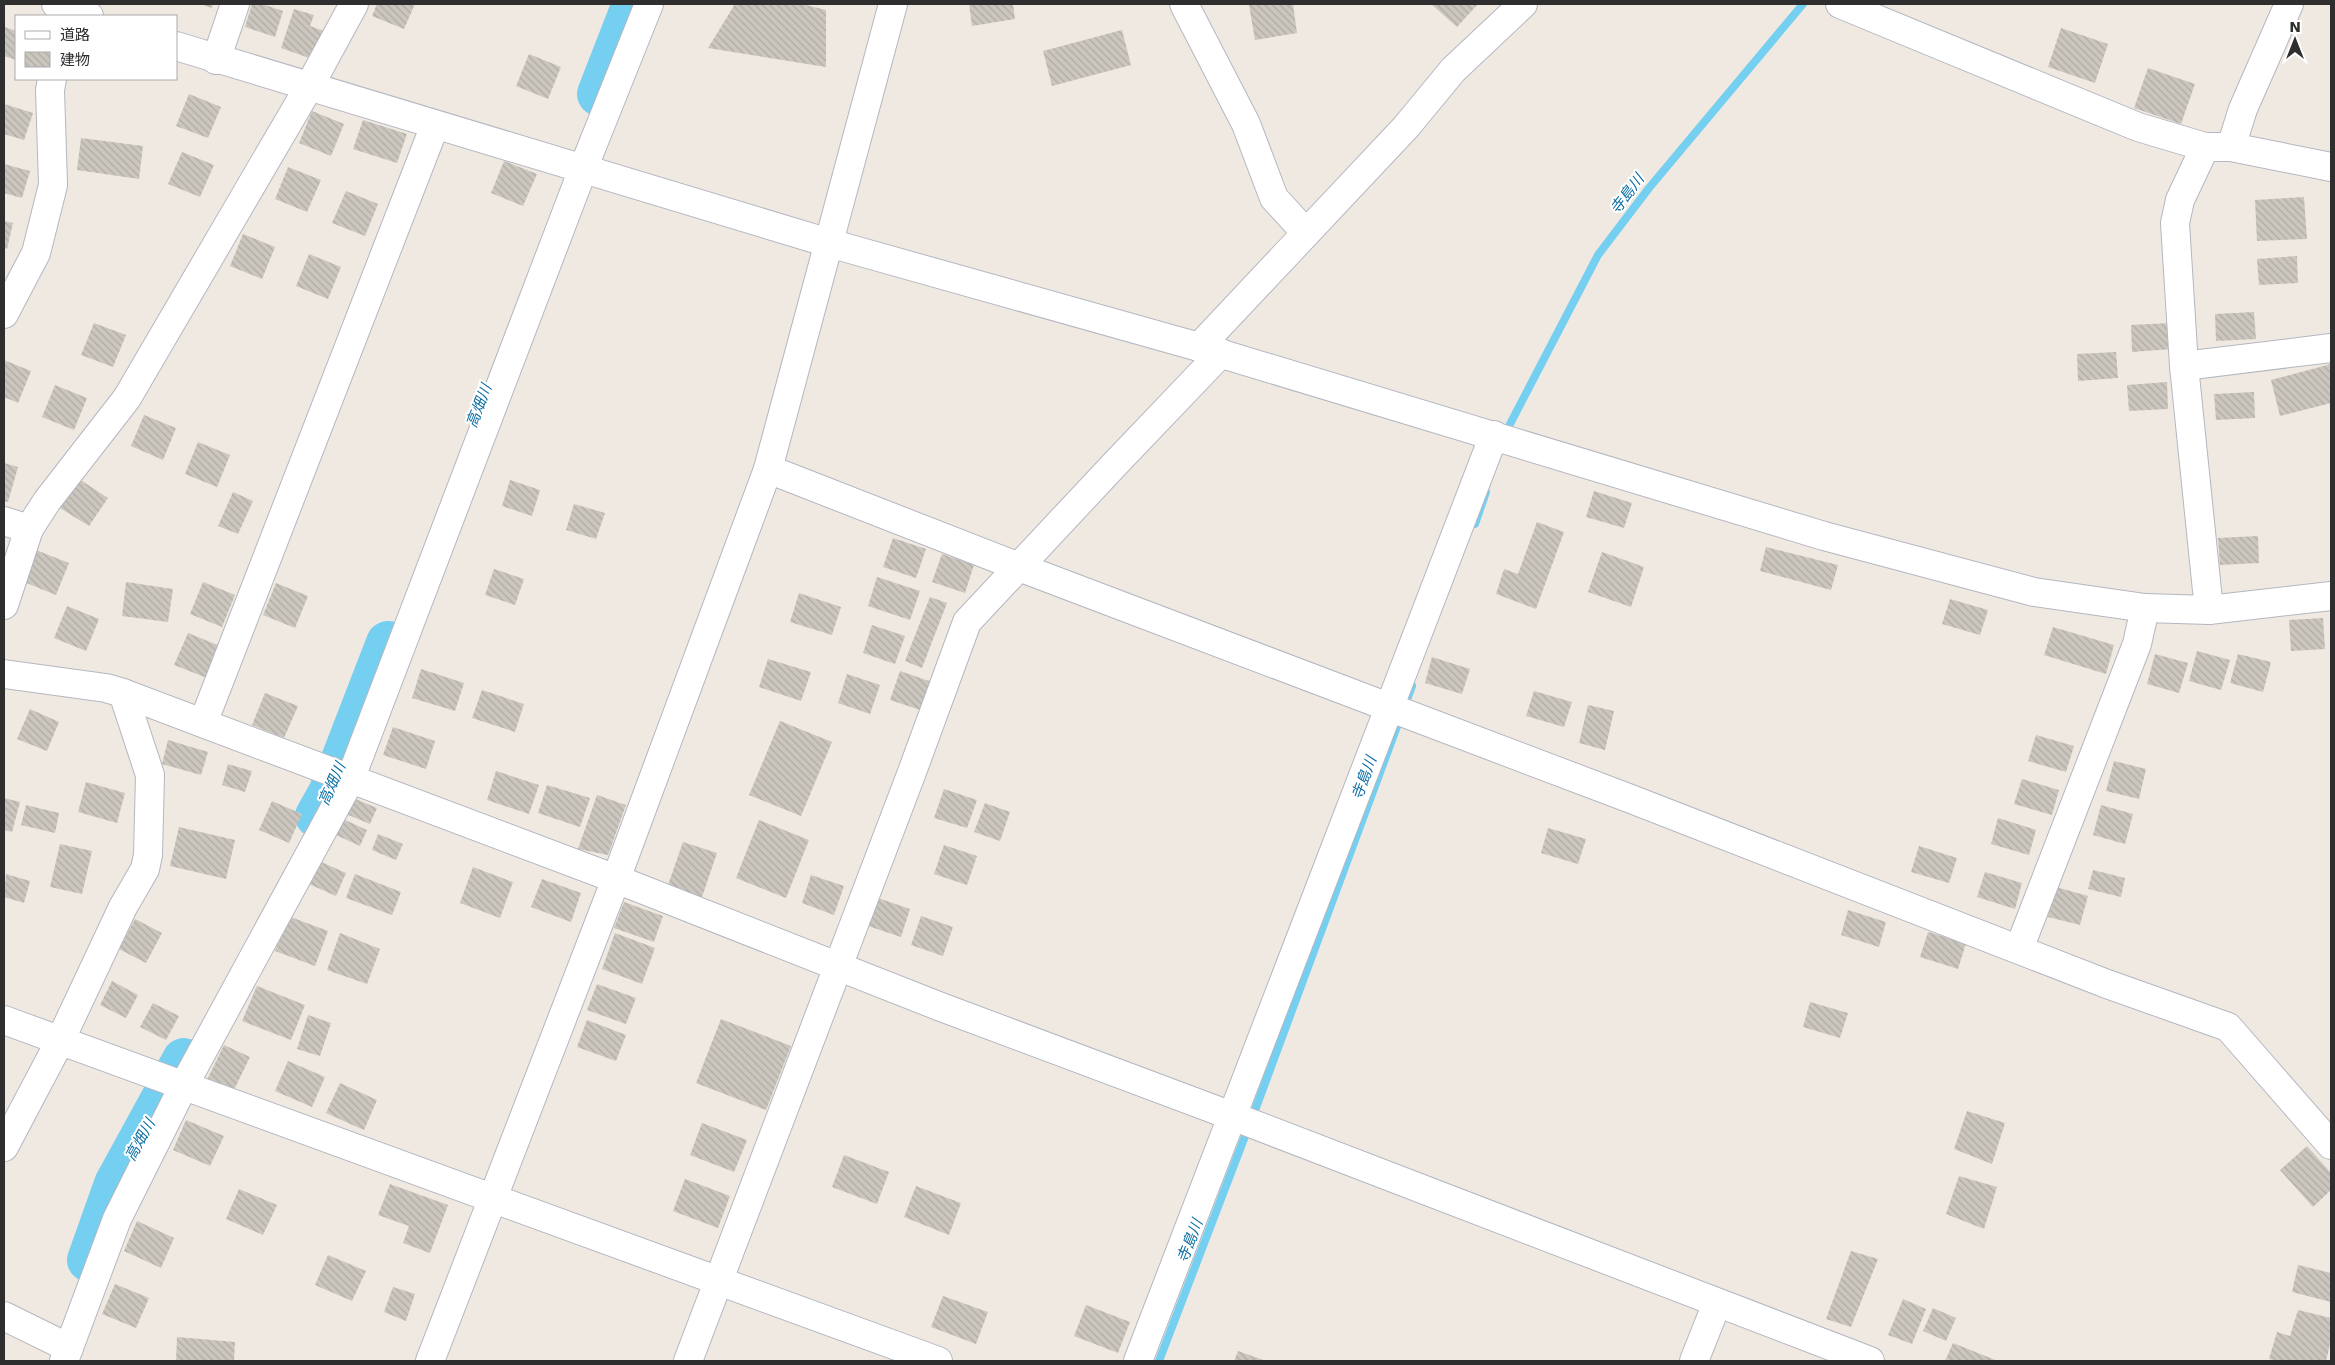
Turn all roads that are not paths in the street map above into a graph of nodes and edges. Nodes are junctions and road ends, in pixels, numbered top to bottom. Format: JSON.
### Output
{"nodes":[{"id":1,"x":235,"y":4,"type":"edge"},
{"id":2,"x":354,"y":4,"type":"edge"},
{"id":3,"x":649,"y":4,"type":"edge"},
{"id":4,"x":893,"y":4,"type":"edge"},
{"id":5,"x":1184,"y":4,"type":"edge"},
{"id":6,"x":1523,"y":4,"type":"edge"},
{"id":7,"x":1840,"y":4,"type":"edge"},
{"id":8,"x":2289,"y":4,"type":"edge"},
{"id":9,"x":178,"y":47,"type":"edge"},
{"id":10,"x":216,"y":60,"type":"junction"},
{"id":11,"x":52,"y":80,"type":"edge"},
{"id":12,"x":310,"y":85,"type":"junction"},
{"id":13,"x":435,"y":125,"type":"junction"},
{"id":14,"x":2218,"y":147,"type":"junction"},
{"id":15,"x":2331,"y":167,"type":"edge"},
{"id":16,"x":583,"y":169,"type":"junction"},
{"id":17,"x":1306,"y":233,"type":"junction"},
{"id":18,"x":829,"y":243,"type":"junction"},
{"id":19,"x":4,"y":314,"type":"edge"},
{"id":20,"x":2331,"y":348,"type":"edge"},
{"id":21,"x":1210,"y":350,"type":"junction"},
{"id":22,"x":2184,"y":366,"type":"junction"},
{"id":23,"x":1494,"y":435,"type":"junction"},
{"id":24,"x":768,"y":469,"type":"junction"},
{"id":25,"x":16,"y":525,"type":"edge"},
{"id":26,"x":1019,"y":567,"type":"junction"},
{"id":27,"x":2331,"y":596,"type":"edge"},
{"id":28,"x":4,"y":605,"type":"edge"},
{"id":29,"x":2145,"y":608,"type":"junction"},
{"id":30,"x":2209,"y":610,"type":"junction"},
{"id":31,"x":4,"y":674,"type":"edge"},
{"id":32,"x":123,"y":693,"type":"junction"},
{"id":33,"x":1398,"y":711,"type":"junction"},
{"id":34,"x":203,"y":723,"type":"junction"},
{"id":35,"x":342,"y":777,"type":"junction"},
{"id":36,"x":616,"y":879,"type":"junction"},
{"id":37,"x":2019,"y":949,"type":"junction"},
{"id":38,"x":838,"y":965,"type":"junction"},
{"id":39,"x":4,"y":1020,"type":"edge"},
{"id":40,"x":60,"y":1041,"type":"junction"},
{"id":41,"x":173,"y":1083,"type":"junction"},
{"id":42,"x":1232,"y":1116,"type":"junction"},
{"id":43,"x":2331,"y":1145,"type":"edge"},
{"id":44,"x":4,"y":1147,"type":"edge"},
{"id":45,"x":492,"y":1200,"type":"junction"},
{"id":46,"x":719,"y":1281,"type":"junction"},
{"id":47,"x":1716,"y":1303,"type":"junction"},
{"id":48,"x":4,"y":1316,"type":"edge"},
{"id":49,"x":64,"y":1353,"type":"edge"},
{"id":50,"x":430,"y":1361,"type":"edge"},
{"id":51,"x":688,"y":1361,"type":"edge"},
{"id":52,"x":938,"y":1361,"type":"edge"},
{"id":53,"x":1138,"y":1361,"type":"edge"},
{"id":54,"x":1694,"y":1361,"type":"edge"},
{"id":55,"x":1870,"y":1361,"type":"edge"}],
"edges":[{"from":1,"to":10,"type":"street"},
{"from":2,"to":12,"type":"street"},
{"from":3,"to":16,"type":"street"},
{"from":4,"to":18,"type":"street"},
{"from":5,"to":17,"type":"street"},
{"from":6,"to":17,"type":"street"},
{"from":7,"to":14,"type":"street"},
{"from":8,"to":14,"type":"street"},
{"from":9,"to":10,"type":"street"},
{"from":10,"to":12,"type":"street"},
{"from":11,"to":19,"type":"street"},
{"from":12,"to":13,"type":"street"},
{"from":12,"to":25,"type":"street"},
{"from":13,"to":16,"type":"street"},
{"from":13,"to":34,"type":"street"},
{"from":14,"to":15,"type":"street"},
{"from":14,"to":22,"type":"street"},
{"from":16,"to":18,"type":"street"},
{"from":16,"to":35,"type":"street"},
{"from":17,"to":21,"type":"street"},
{"from":18,"to":21,"type":"street"},
{"from":18,"to":24,"type":"street"},
{"from":20,"to":22,"type":"street"},
{"from":21,"to":23,"type":"street"},
{"from":21,"to":26,"type":"street"},
{"from":22,"to":30,"type":"street"},
{"from":23,"to":29,"type":"street"},
{"from":23,"to":33,"type":"street"},
{"from":24,"to":26,"type":"street"},
{"from":24,"to":36,"type":"street"},
{"from":25,"to":28,"type":"street"},
{"from":26,"to":33,"type":"street"},
{"from":26,"to":38,"type":"street"},
{"from":27,"to":30,"type":"street"},
{"from":29,"to":30,"type":"street"},
{"from":29,"to":37,"type":"street"},
{"from":31,"to":32,"type":"street"},
{"from":32,"to":34,"type":"street"},
{"from":32,"to":40,"type":"street"},
{"from":33,"to":37,"type":"street"},
{"from":33,"to":42,"type":"street"},
{"from":34,"to":35,"type":"street"},
{"from":35,"to":36,"type":"street"},
{"from":35,"to":41,"type":"street"},
{"from":36,"to":38,"type":"street"},
{"from":36,"to":45,"type":"street"},
{"from":37,"to":43,"type":"street"},
{"from":38,"to":42,"type":"street"},
{"from":38,"to":46,"type":"street"},
{"from":39,"to":40,"type":"street"},
{"from":40,"to":41,"type":"street"},
{"from":40,"to":44,"type":"street"},
{"from":41,"to":45,"type":"street"},
{"from":41,"to":49,"type":"street"},
{"from":42,"to":47,"type":"street"},
{"from":42,"to":53,"type":"street"},
{"from":45,"to":46,"type":"street"},
{"from":45,"to":50,"type":"street"},
{"from":46,"to":51,"type":"street"},
{"from":46,"to":52,"type":"street"},
{"from":47,"to":54,"type":"street"},
{"from":47,"to":55,"type":"street"},
{"from":48,"to":49,"type":"street"}]}
